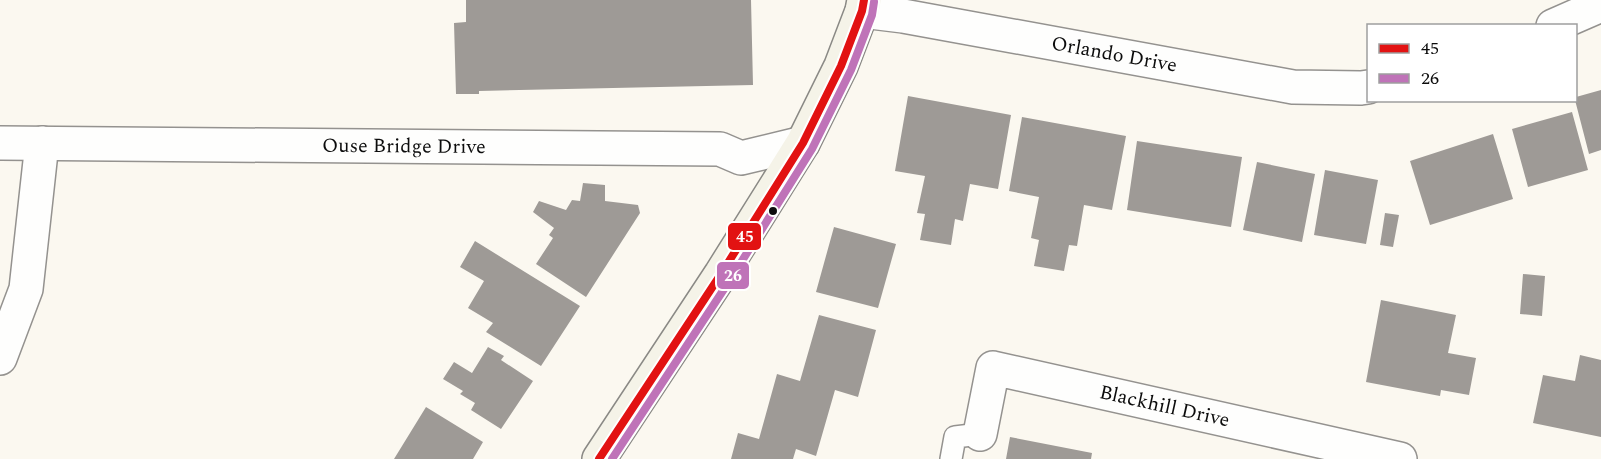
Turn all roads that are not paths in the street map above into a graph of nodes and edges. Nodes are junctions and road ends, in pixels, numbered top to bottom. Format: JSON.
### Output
{"nodes":[{"id":1,"x":863,"y":5,"type":"edge"},
{"id":2,"x":1601,"y":5,"type":"edge"},
{"id":3,"x":1558,"y":24,"type":"edge"},
{"id":4,"x":1367,"y":87,"type":"edge"},
{"id":5,"x":0,"y":143,"type":"edge"},
{"id":6,"x":42,"y":143,"type":"junction"},
{"id":7,"x":803,"y":143,"type":"junction"},
{"id":8,"x":0,"y":358,"type":"edge"},
{"id":9,"x":980,"y":434,"type":"joint"},
{"id":10,"x":599,"y":459,"type":"edge"},
{"id":11,"x":951,"y":459,"type":"edge"},
{"id":12,"x":1400,"y":459,"type":"edge"}],
"edges":[{"from":1,"to":4,"type":"street","name":"Orlando Drive"},
{"from":1,"to":7,"type":"main road"},
{"from":2,"to":3,"type":"street"},
{"from":5,"to":6,"type":"street","name":"Ouse Bridge Drive"},
{"from":6,"to":7,"type":"street","name":"Ouse Bridge Drive"},
{"from":6,"to":8,"type":"street"},
{"from":7,"to":10,"type":"main road"},
{"from":9,"to":11,"type":"lane"},
{"from":9,"to":12,"type":"street","name":"Blackhill Drive"}]}
